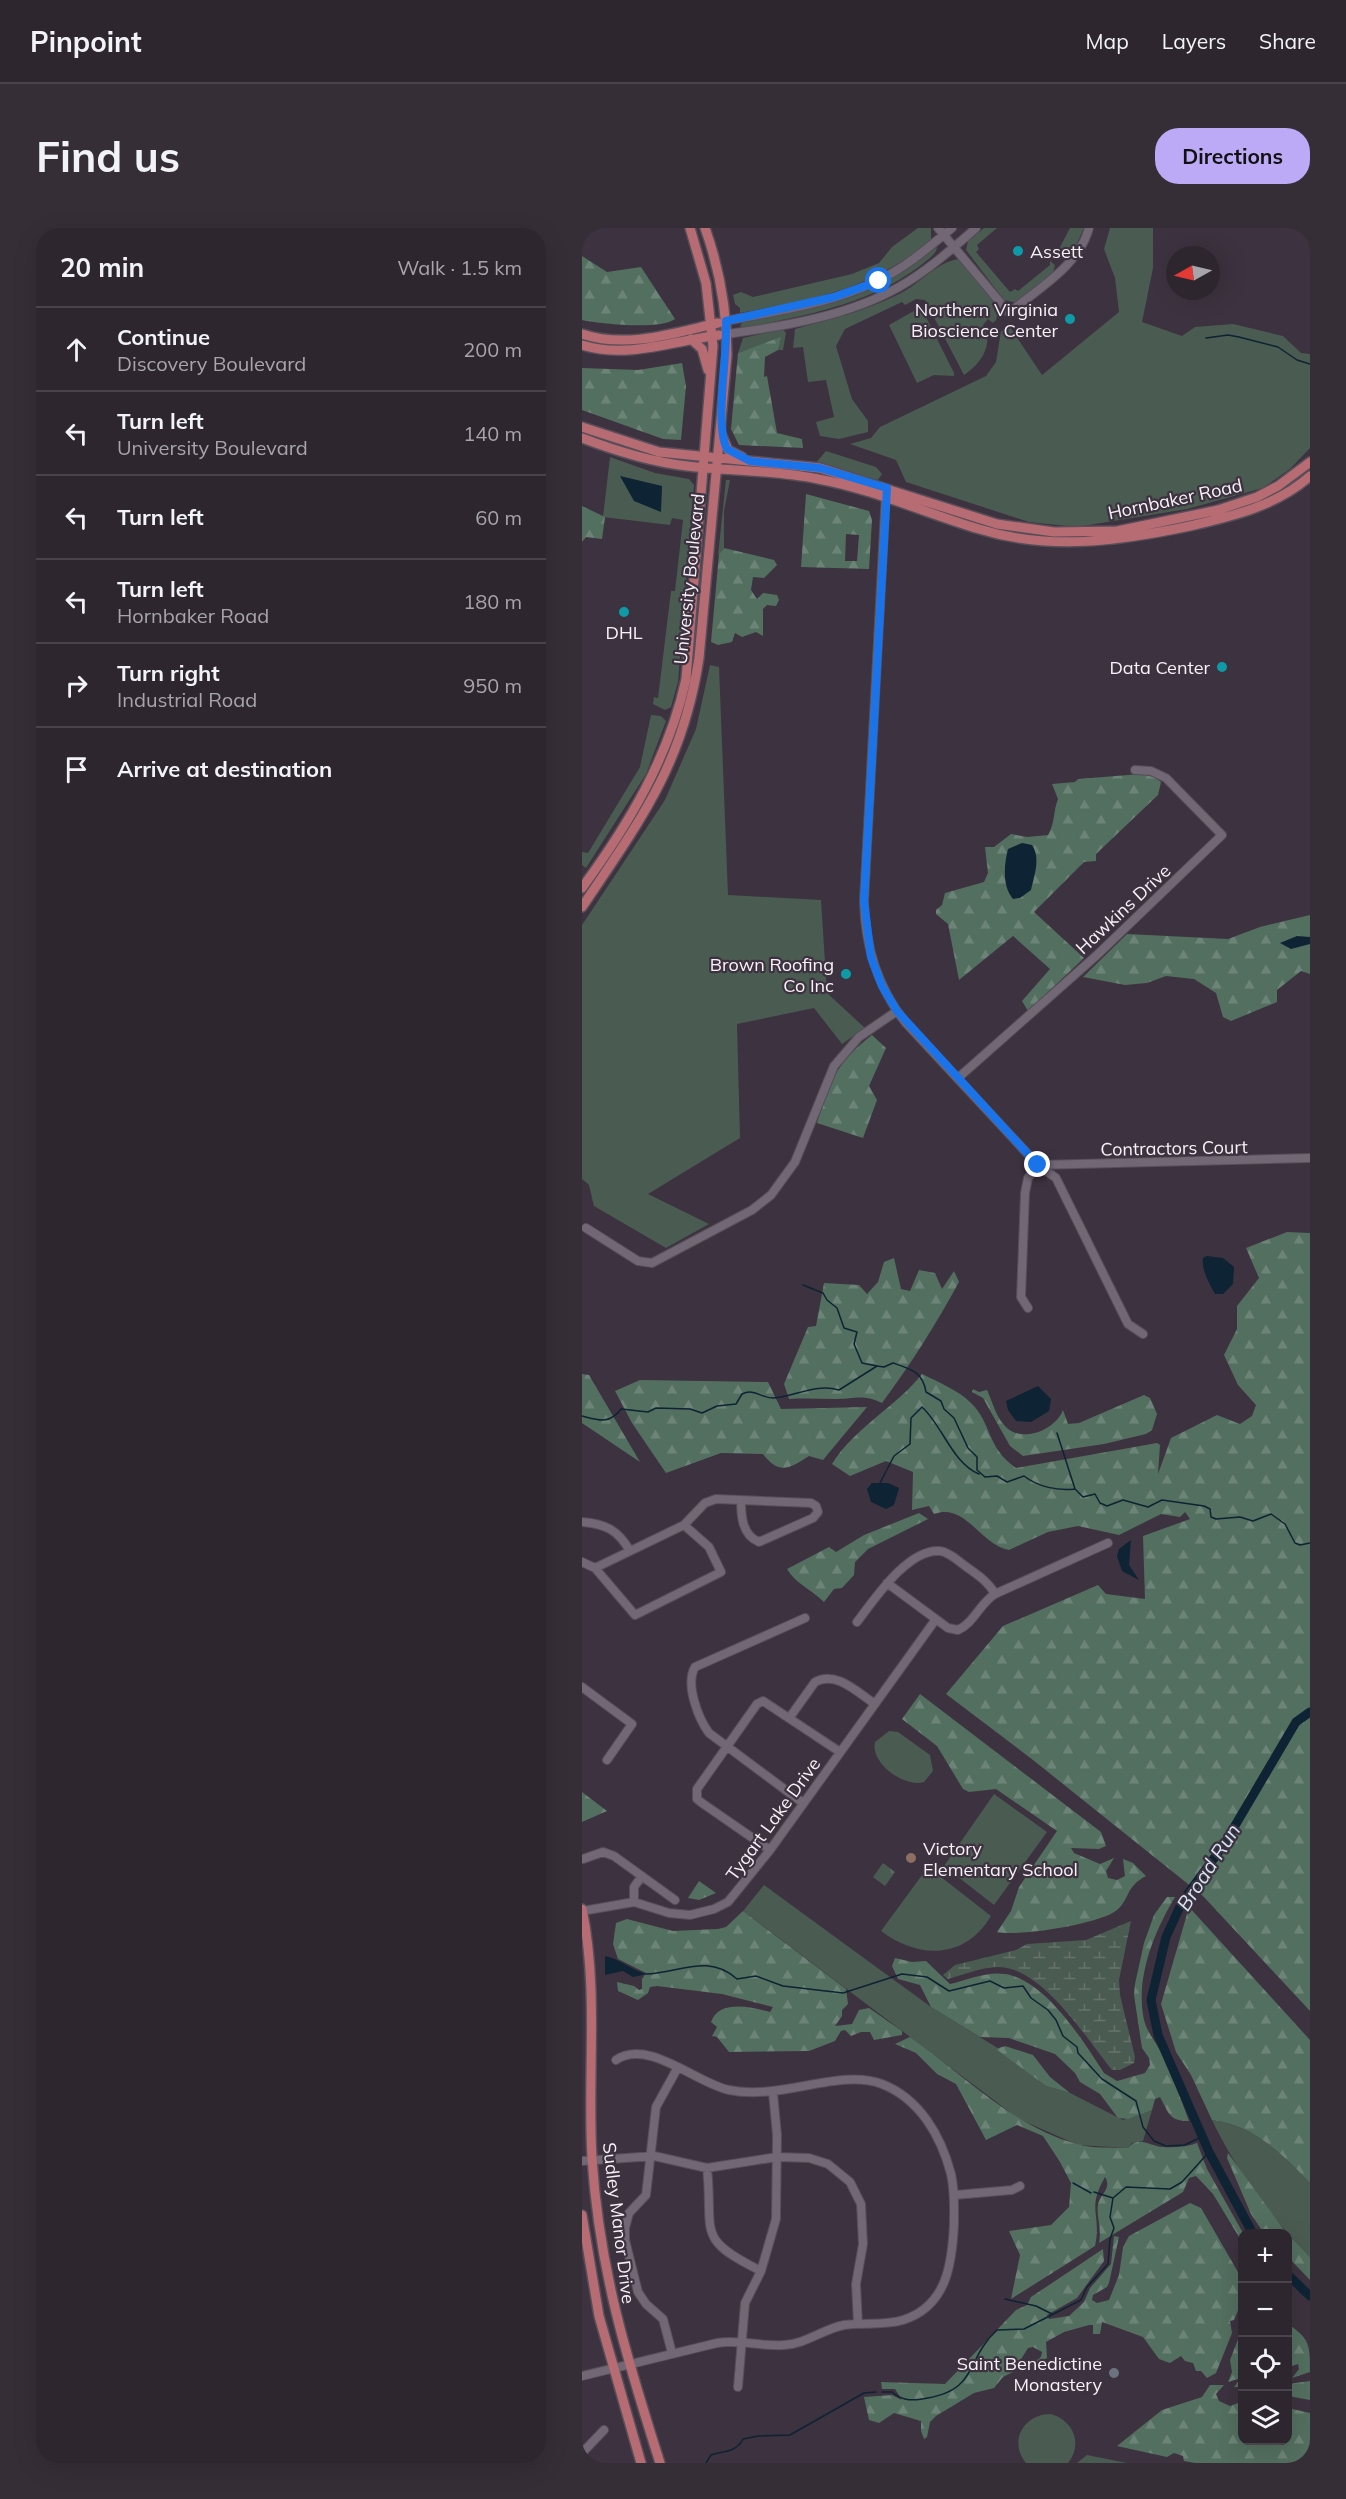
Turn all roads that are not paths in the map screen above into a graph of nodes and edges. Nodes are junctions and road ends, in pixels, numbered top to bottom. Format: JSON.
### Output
{"nodes":[{"id":1,"x":690,"y":228,"type":"edge"},
{"id":2,"x":705,"y":228,"type":"edge"},
{"id":3,"x":952,"y":228,"type":"edge"},
{"id":4,"x":976,"y":228,"type":"edge"},
{"id":5,"x":1089,"y":228,"type":"edge"},
{"id":6,"x":941,"y":232,"type":"edge"},
{"id":7,"x":953,"y":248,"type":"junction"},
{"id":8,"x":710,"y":299,"type":"junction"},
{"id":9,"x":726,"y":321,"type":"junction"},
{"id":10,"x":713,"y":324,"type":"junction"},
{"id":11,"x":695,"y":328,"type":"junction"},
{"id":12,"x":582,"y":334,"type":"edge"},
{"id":13,"x":727,"y":334,"type":"junction"},
{"id":14,"x":713,"y":336,"type":"junction"},
{"id":15,"x":691,"y":339,"type":"junction"},
{"id":16,"x":582,"y":345,"type":"edge"},
{"id":17,"x":711,"y":378,"type":"junction"},
{"id":18,"x":582,"y":427,"type":"edge"},
{"id":19,"x":720,"y":430,"type":"junction"},
{"id":20,"x":582,"y":438,"type":"edge"},
{"id":21,"x":705,"y":458,"type":"junction"},
{"id":22,"x":750,"y":461,"type":"junction"},
{"id":23,"x":1310,"y":462,"type":"edge"},
{"id":24,"x":717,"y":464,"type":"junction"},
{"id":25,"x":704,"y":468,"type":"junction"},
{"id":26,"x":1310,"y":476,"type":"edge"},
{"id":27,"x":886,"y":493,"type":"junction"},
{"id":28,"x":1135,"y":770,"type":"dead end"},
{"id":29,"x":582,"y":888,"type":"edge"},
{"id":30,"x":582,"y":907,"type":"edge"},
{"id":31,"x":897,"y":1011,"type":"junction"},
{"id":32,"x":958,"y":1078,"type":"junction"},
{"id":33,"x":1310,"y":1158,"type":"edge"},
{"id":34,"x":1038,"y":1165,"type":"junction"},
{"id":35,"x":586,"y":1227,"type":"dead end"},
{"id":36,"x":1028,"y":1308,"type":"dead end"},
{"id":37,"x":1143,"y":1334,"type":"dead end"},
{"id":38,"x":741,"y":1500,"type":"junction"},
{"id":39,"x":582,"y":1522,"type":"edge"},
{"id":40,"x":684,"y":1525,"type":"junction"},
{"id":41,"x":1108,"y":1543,"type":"dead end"},
{"id":42,"x":630,"y":1551,"type":"junction"},
{"id":43,"x":582,"y":1562,"type":"edge"},
{"id":44,"x":595,"y":1568,"type":"junction"},
{"id":45,"x":887,"y":1583,"type":"junction"},
{"id":46,"x":995,"y":1594,"type":"junction"},
{"id":47,"x":805,"y":1618,"type":"dead end"},
{"id":48,"x":936,"y":1619,"type":"junction"},
{"id":49,"x":857,"y":1622,"type":"dead end"},
{"id":50,"x":584,"y":1692,"type":"edge"},
{"id":51,"x":874,"y":1704,"type":"junction"},
{"id":52,"x":790,"y":1717,"type":"junction"},
{"id":53,"x":727,"y":1746,"type":"junction"},
{"id":54,"x":840,"y":1752,"type":"junction"},
{"id":55,"x":607,"y":1760,"type":"dead end"},
{"id":56,"x":803,"y":1803,"type":"junction"},
{"id":57,"x":770,"y":1851,"type":"junction"},
{"id":58,"x":583,"y":1859,"type":"edge"},
{"id":59,"x":642,"y":1876,"type":"junction"},
{"id":60,"x":675,"y":1900,"type":"dead end"},
{"id":61,"x":634,"y":1902,"type":"junction"},
{"id":62,"x":582,"y":1910,"type":"edge"},
{"id":63,"x":616,"y":2060,"type":"dead end"},
{"id":64,"x":677,"y":2069,"type":"junction"},
{"id":65,"x":773,"y":2093,"type":"junction"},
{"id":66,"x":650,"y":2156,"type":"junction"},
{"id":67,"x":777,"y":2157,"type":"junction"},
{"id":68,"x":592,"y":2160,"type":"junction"},
{"id":69,"x":582,"y":2161,"type":"edge"},
{"id":70,"x":707,"y":2168,"type":"junction"},
{"id":71,"x":1020,"y":2186,"type":"dead end"},
{"id":72,"x":955,"y":2195,"type":"junction"},
{"id":73,"x":582,"y":2215,"type":"edge"},
{"id":74,"x":761,"y":2271,"type":"junction"},
{"id":75,"x":858,"y":2324,"type":"junction"},
{"id":76,"x":741,"y":2340,"type":"junction"},
{"id":77,"x":672,"y":2353,"type":"junction"},
{"id":78,"x":627,"y":2364,"type":"junction"},
{"id":79,"x":612,"y":2368,"type":"junction"},
{"id":80,"x":582,"y":2376,"type":"edge"},
{"id":81,"x":738,"y":2387,"type":"dead end"},
{"id":82,"x":604,"y":2430,"type":"dead end"},
{"id":83,"x":582,"y":2453,"type":"edge"},
{"id":84,"x":641,"y":2463,"type":"edge"},
{"id":85,"x":660,"y":2463,"type":"edge"}],
"edges":[{"from":1,"to":8,"type":"main road","name":"University Boulevard"},
{"from":2,"to":9,"type":"main road","name":"University Boulevard"},
{"from":3,"to":6,"type":"street"},
{"from":4,"to":7,"type":"street"},
{"from":5,"to":7,"type":"street"},
{"from":6,"to":7,"type":"street"},
{"from":6,"to":9,"type":"street"},
{"from":7,"to":13,"type":"street"},
{"from":8,"to":10,"type":"main road","name":"University Boulevard"},
{"from":8,"to":11,"type":"main road"},
{"from":9,"to":10,"type":"main road"},
{"from":9,"to":13,"type":"main road","name":"University Boulevard"},
{"from":10,"to":11,"type":"main road"},
{"from":10,"to":14,"type":"main road","name":"University Boulevard"},
{"from":11,"to":12,"type":"main road"},
{"from":13,"to":14,"type":"main road"},
{"from":13,"to":19,"type":"main road","name":"University Boulevard"},
{"from":14,"to":15,"type":"main road"},
{"from":14,"to":17,"type":"main road","name":"University Boulevard"},
{"from":15,"to":16,"type":"main road"},
{"from":15,"to":17,"type":"main road"},
{"from":17,"to":21,"type":"main road","name":"University Boulevard"},
{"from":18,"to":21,"type":"main road","name":"Hornbaker Road"},
{"from":19,"to":22,"type":"main road"},
{"from":19,"to":24,"type":"main road","name":"University Boulevard"},
{"from":20,"to":25,"type":"main road","name":"Hornbaker Road"},
{"from":21,"to":24,"type":"main road","name":"Hornbaker Road"},
{"from":21,"to":25,"type":"main road","name":"University Boulevard"},
{"from":22,"to":24,"type":"main road","name":"Hornbaker Road"},
{"from":22,"to":27,"type":"main road","name":"Hornbaker Road"},
{"from":23,"to":27,"type":"main road","name":"Hornbaker Road"},
{"from":24,"to":25,"type":"main road","name":"Hornbaker Road"},
{"from":24,"to":27,"type":"main road","name":"Hornbaker Road"},
{"from":24,"to":30,"type":"main road","name":"University Boulevard"},
{"from":25,"to":29,"type":"main road","name":"University Boulevard"},
{"from":26,"to":27,"type":"main road","name":"Hornbaker Road"},
{"from":27,"to":31,"type":"street"},
{"from":28,"to":32,"type":"street","name":"Hawkins Drive"},
{"from":31,"to":32,"type":"street"},
{"from":31,"to":35,"type":"street"},
{"from":32,"to":34,"type":"street"},
{"from":33,"to":34,"type":"street","name":"Contractors Court"},
{"from":34,"to":36,"type":"street"},
{"from":34,"to":37,"type":"street"},
{"from":38,"to":38,"type":"street"},
{"from":38,"to":40,"type":"street"},
{"from":39,"to":42,"type":"street"},
{"from":40,"to":42,"type":"street"},
{"from":40,"to":44,"type":"street"},
{"from":41,"to":46,"type":"street"},
{"from":42,"to":44,"type":"street"},
{"from":43,"to":44,"type":"street"},
{"from":45,"to":46,"type":"street"},
{"from":45,"to":48,"type":"street"},
{"from":45,"to":49,"type":"street"},
{"from":46,"to":48,"type":"street"},
{"from":47,"to":53,"type":"street"},
{"from":48,"to":51,"type":"street","name":"Tygart Lake Drive"},
{"from":50,"to":55,"type":"street"},
{"from":51,"to":52,"type":"street"},
{"from":51,"to":54,"type":"street","name":"Tygart Lake Drive"},
{"from":52,"to":53,"type":"street"},
{"from":52,"to":54,"type":"street"},
{"from":53,"to":56,"type":"street"},
{"from":53,"to":57,"type":"street"},
{"from":54,"to":56,"type":"street","name":"Tygart Lake Drive"},
{"from":56,"to":57,"type":"street","name":"Tygart Lake Drive"},
{"from":57,"to":61,"type":"street","name":"Tygart Lake Drive"},
{"from":58,"to":59,"type":"street"},
{"from":59,"to":60,"type":"street"},
{"from":59,"to":61,"type":"street"},
{"from":61,"to":62,"type":"street","name":"Tygart Lake Drive"},
{"from":62,"to":68,"type":"main road","name":"Sudley Manor Drive"},
{"from":63,"to":64,"type":"street"},
{"from":64,"to":65,"type":"street"},
{"from":64,"to":66,"type":"street"},
{"from":65,"to":67,"type":"street"},
{"from":65,"to":72,"type":"street"},
{"from":66,"to":68,"type":"street"},
{"from":66,"to":70,"type":"street"},
{"from":66,"to":77,"type":"street"},
{"from":67,"to":70,"type":"street"},
{"from":67,"to":74,"type":"street"},
{"from":67,"to":75,"type":"street"},
{"from":68,"to":69,"type":"street"},
{"from":68,"to":78,"type":"main road","name":"Sudley Manor Drive"},
{"from":70,"to":74,"type":"street"},
{"from":71,"to":72,"type":"street"},
{"from":72,"to":75,"type":"street"},
{"from":73,"to":79,"type":"main road","name":"Sudley Manor Drive"},
{"from":74,"to":76,"type":"street"},
{"from":75,"to":76,"type":"street"},
{"from":76,"to":77,"type":"street"},
{"from":76,"to":81,"type":"street"},
{"from":77,"to":78,"type":"street"},
{"from":78,"to":79,"type":"street"},
{"from":78,"to":85,"type":"main road","name":"Sudley Manor Drive"},
{"from":79,"to":80,"type":"street"},
{"from":79,"to":84,"type":"main road","name":"Sudley Manor Drive"},
{"from":82,"to":83,"type":"street"}]}
